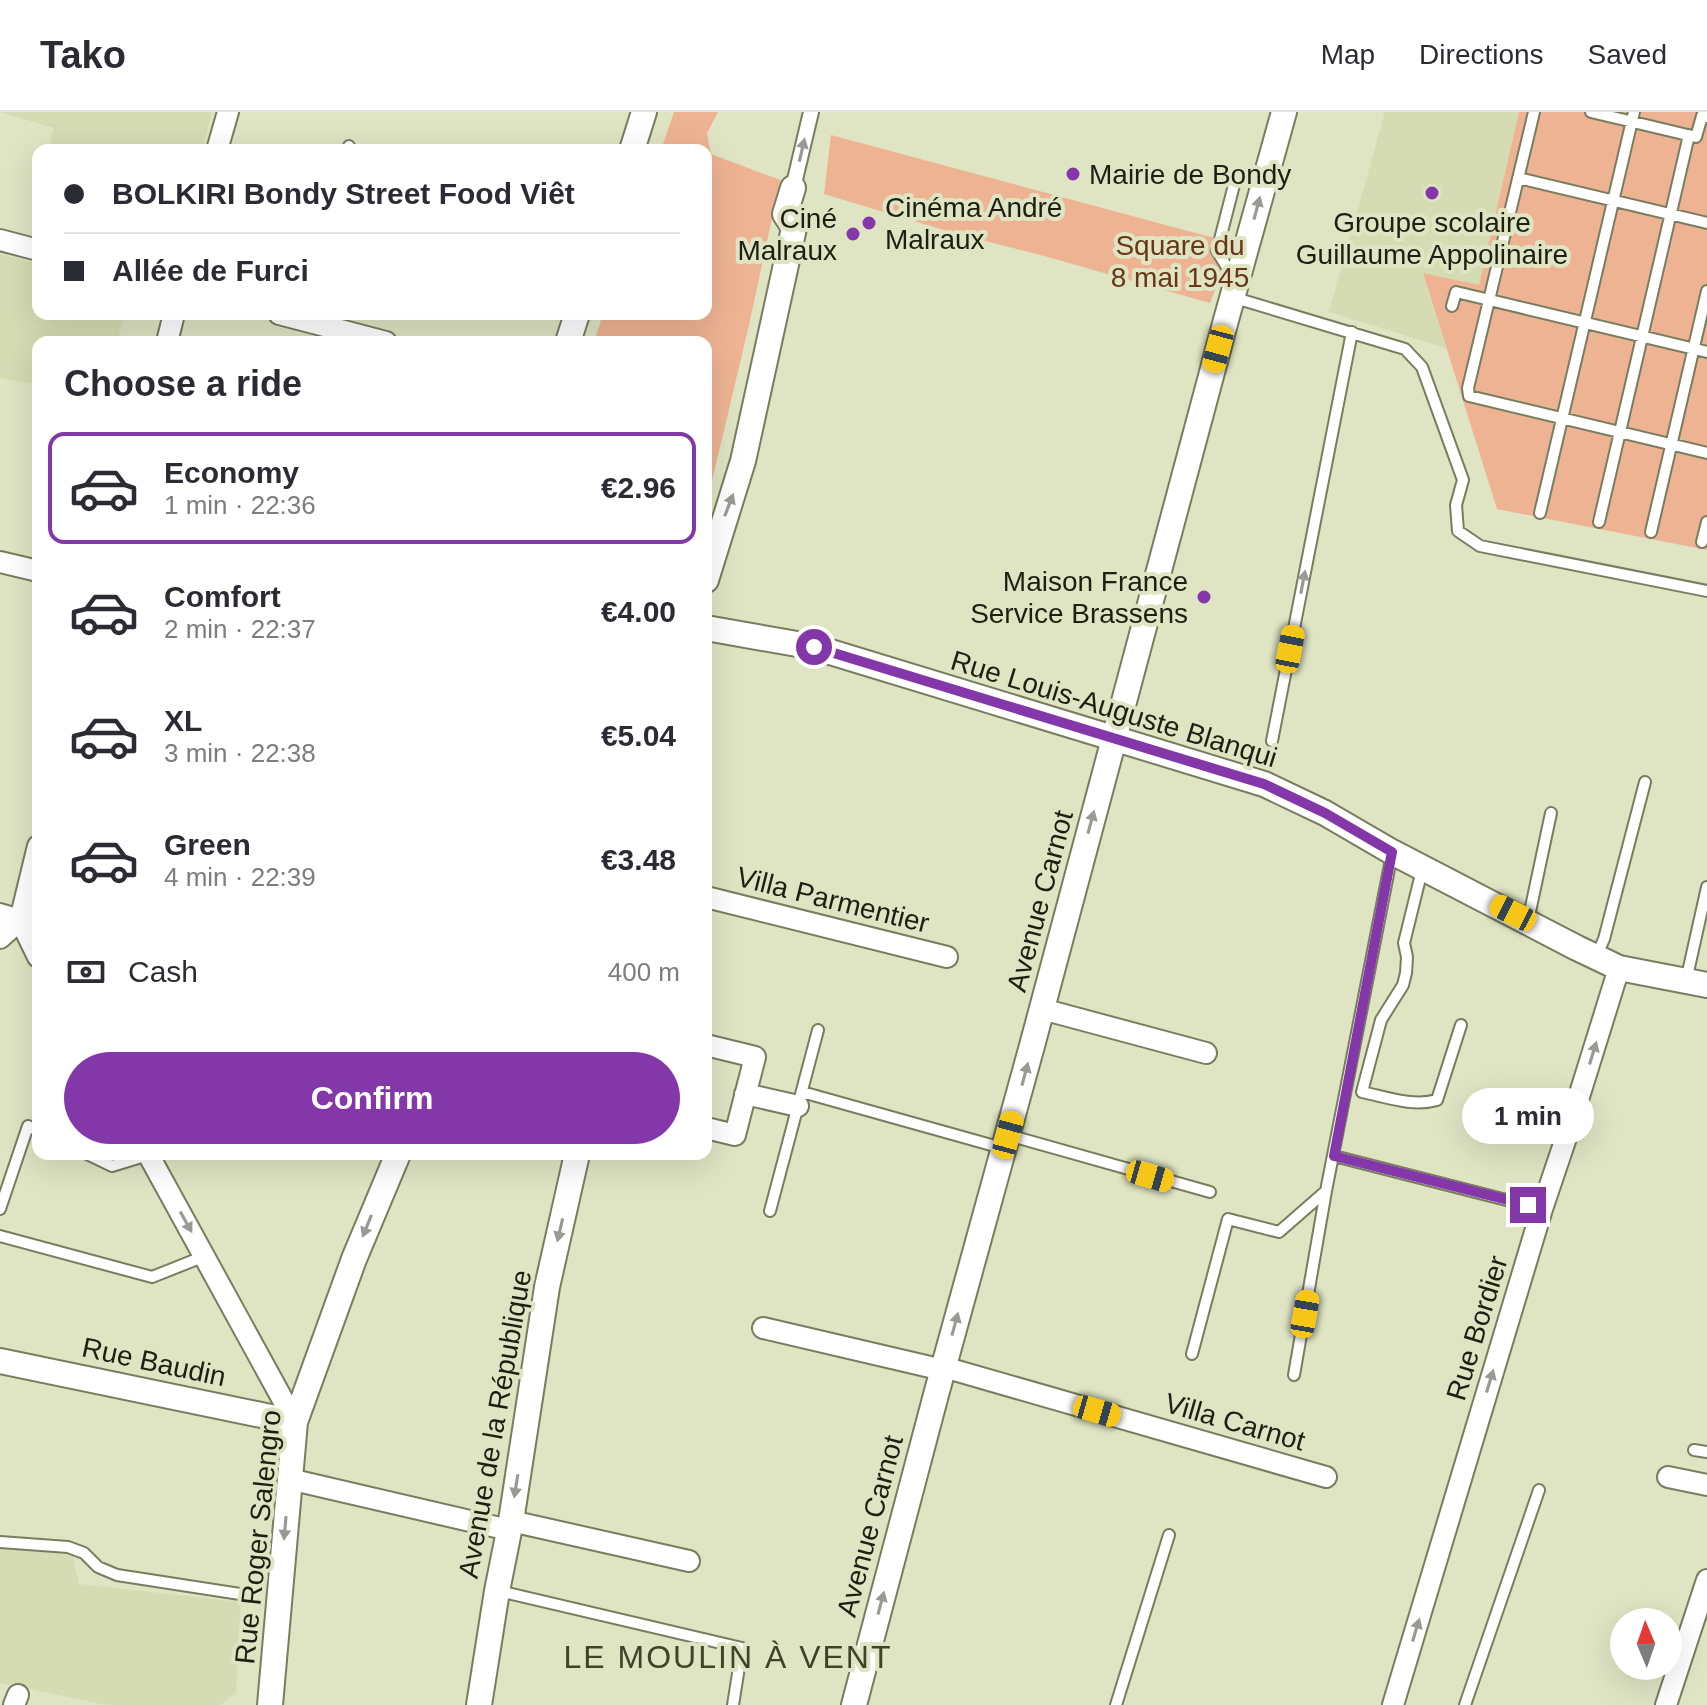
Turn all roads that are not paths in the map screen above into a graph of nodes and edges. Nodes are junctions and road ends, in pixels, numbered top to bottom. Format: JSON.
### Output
{"nodes":[{"id":1,"x":228,"y":112,"type":"edge"},
{"id":2,"x":644,"y":112,"type":"edge"},
{"id":3,"x":811,"y":112,"type":"edge"},
{"id":4,"x":1284,"y":112,"type":"edge"},
{"id":5,"x":1534,"y":112,"type":"edge"},
{"id":6,"x":1591,"y":112,"type":"edge"},
{"id":7,"x":1633,"y":117,"type":"edge"},
{"id":8,"x":1707,"y":117,"type":"edge"},
{"id":9,"x":1689,"y":135,"type":"junction"},
{"id":10,"x":219,"y":144,"type":"edge"},
{"id":11,"x":634,"y":144,"type":"edge"},
{"id":12,"x":1518,"y":178,"type":"junction"},
{"id":13,"x":1235,"y":181,"type":"dead end"},
{"id":14,"x":793,"y":188,"type":"joint"},
{"id":15,"x":1613,"y":201,"type":"junction"},
{"id":16,"x":1670,"y":214,"type":"junction"},
{"id":17,"x":1707,"y":223,"type":"edge"},
{"id":18,"x":0,"y":240,"type":"edge"},
{"id":19,"x":32,"y":248,"type":"edge"},
{"id":20,"x":1235,"y":275,"type":"junction"},
{"id":21,"x":1707,"y":291,"type":"edge"},
{"id":22,"x":1489,"y":299,"type":"junction"},
{"id":23,"x":1452,"y":306,"type":"dead end"},
{"id":24,"x":294,"y":320,"type":"edge"},
{"id":25,"x":1585,"y":322,"type":"junction"},
{"id":26,"x":1352,"y":332,"type":"junction"},
{"id":27,"x":330,"y":335,"type":"edge"},
{"id":28,"x":1642,"y":336,"type":"junction"},
{"id":29,"x":1694,"y":348,"type":"junction"},
{"id":30,"x":1707,"y":352,"type":"edge"},
{"id":31,"x":1562,"y":418,"type":"junction"},
{"id":32,"x":1620,"y":432,"type":"junction"},
{"id":33,"x":1671,"y":445,"type":"junction"},
{"id":34,"x":1707,"y":453,"type":"edge"},
{"id":35,"x":1540,"y":513,"type":"dead end"},
{"id":36,"x":1599,"y":522,"type":"dead end"},
{"id":37,"x":1707,"y":522,"type":"edge"},
{"id":38,"x":1651,"y":532,"type":"dead end"},
{"id":39,"x":1702,"y":542,"type":"dead end"},
{"id":40,"x":712,"y":561,"type":"edge"},
{"id":41,"x":0,"y":562,"type":"edge"},
{"id":42,"x":32,"y":570,"type":"edge"},
{"id":43,"x":1707,"y":591,"type":"edge"},
{"id":44,"x":712,"y":629,"type":"edge"},
{"id":45,"x":1114,"y":738,"type":"junction"},
{"id":46,"x":1272,"y":741,"type":"dead end"},
{"id":47,"x":1645,"y":782,"type":"dead end"},
{"id":48,"x":1551,"y":813,"type":"dead end"},
{"id":49,"x":1392,"y":852,"type":"junction"},
{"id":50,"x":1422,"y":868,"type":"junction"},
{"id":51,"x":1707,"y":887,"type":"edge"},
{"id":52,"x":32,"y":896,"type":"edge"},
{"id":53,"x":712,"y":898,"type":"edge"},
{"id":54,"x":0,"y":914,"type":"edge"},
{"id":55,"x":29,"y":921,"type":"edge"},
{"id":56,"x":1528,"y":921,"type":"junction"},
{"id":57,"x":0,"y":938,"type":"edge"},
{"id":58,"x":947,"y":957,"type":"dead end"},
{"id":59,"x":1596,"y":957,"type":"junction"},
{"id":60,"x":1619,"y":968,"type":"junction"},
{"id":61,"x":1696,"y":983,"type":"edge"},
{"id":62,"x":1042,"y":1009,"type":"junction"},
{"id":63,"x":1461,"y":1025,"type":"dead end"},
{"id":64,"x":818,"y":1030,"type":"dead end"},
{"id":65,"x":712,"y":1046,"type":"edge"},
{"id":66,"x":1206,"y":1053,"type":"dead end"},
{"id":67,"x":745,"y":1094,"type":"junction"},
{"id":68,"x":800,"y":1099,"type":"junction"},
{"id":69,"x":32,"y":1128,"type":"edge"},
{"id":70,"x":712,"y":1129,"type":"edge"},
{"id":71,"x":1006,"y":1142,"type":"junction"},
{"id":72,"x":1334,"y":1156,"type":"junction"},
{"id":73,"x":100,"y":1160,"type":"edge"},
{"id":74,"x":132,"y":1160,"type":"edge"},
{"id":75,"x":151,"y":1160,"type":"edge"},
{"id":76,"x":395,"y":1160,"type":"edge"},
{"id":77,"x":576,"y":1160,"type":"edge"},
{"id":78,"x":1326,"y":1191,"type":"junction"},
{"id":79,"x":1210,"y":1192,"type":"dead end"},
{"id":80,"x":0,"y":1209,"type":"edge"},
{"id":81,"x":1542,"y":1209,"type":"junction"},
{"id":82,"x":770,"y":1211,"type":"dead end"},
{"id":83,"x":0,"y":1236,"type":"edge"},
{"id":84,"x":205,"y":1256,"type":"junction"},
{"id":85,"x":763,"y":1328,"type":"dead end"},
{"id":86,"x":1192,"y":1354,"type":"dead end"},
{"id":87,"x":0,"y":1361,"type":"edge"},
{"id":88,"x":943,"y":1370,"type":"junction"},
{"id":89,"x":1294,"y":1375,"type":"dead end"},
{"id":90,"x":295,"y":1422,"type":"junction"},
{"id":91,"x":1694,"y":1450,"type":"dead end"},
{"id":92,"x":1707,"y":1452,"type":"edge"},
{"id":93,"x":1326,"y":1477,"type":"dead end"},
{"id":94,"x":1668,"y":1477,"type":"dead end"},
{"id":95,"x":289,"y":1479,"type":"junction"},
{"id":96,"x":1707,"y":1485,"type":"edge"},
{"id":97,"x":1539,"y":1490,"type":"dead end"},
{"id":98,"x":510,"y":1526,"type":"junction"},
{"id":99,"x":1169,"y":1535,"type":"dead end"},
{"id":100,"x":0,"y":1542,"type":"edge"},
{"id":101,"x":689,"y":1561,"type":"dead end"},
{"id":102,"x":1707,"y":1580,"type":"edge"},
{"id":103,"x":497,"y":1591,"type":"junction"},
{"id":104,"x":240,"y":1594,"type":"dead end"},
{"id":105,"x":742,"y":1648,"type":"dead end"},
{"id":106,"x":740,"y":1661,"type":"dead end"},
{"id":107,"x":270,"y":1705,"type":"edge"},
{"id":108,"x":479,"y":1705,"type":"edge"},
{"id":109,"x":733,"y":1705,"type":"edge"},
{"id":110,"x":854,"y":1705,"type":"edge"},
{"id":111,"x":1116,"y":1705,"type":"edge"},
{"id":112,"x":1393,"y":1705,"type":"edge"},
{"id":113,"x":1465,"y":1705,"type":"edge"},
{"id":114,"x":1666,"y":1705,"type":"edge"}],
"edges":[{"from":1,"to":10,"type":"street"},
{"from":2,"to":11,"type":"street"},
{"from":14,"to":3,"type":"street","one_way":true},
{"from":20,"to":4,"type":"street","name":"Avenue Carnot","one_way":true},
{"from":5,"to":12,"type":"lane"},
{"from":6,"to":7,"type":"lane"},
{"from":7,"to":9,"type":"lane"},
{"from":7,"to":15,"type":"lane"},
{"from":8,"to":9,"type":"lane"},
{"from":9,"to":16,"type":"lane"},
{"from":12,"to":15,"type":"lane"},
{"from":12,"to":22,"type":"lane"},
{"from":13,"to":20,"type":"lane"},
{"from":40,"to":14,"type":"street","one_way":true},
{"from":15,"to":16,"type":"lane"},
{"from":15,"to":25,"type":"lane"},
{"from":16,"to":17,"type":"lane"},
{"from":16,"to":28,"type":"lane"},
{"from":18,"to":19,"type":"street"},
{"from":20,"to":26,"type":"lane"},
{"from":20,"to":45,"type":"street","name":"Avenue Carnot"},
{"from":21,"to":29,"type":"lane"},
{"from":22,"to":23,"type":"lane"},
{"from":22,"to":25,"type":"lane"},
{"from":22,"to":31,"type":"lane"},
{"from":24,"to":27,"type":"street"},
{"from":25,"to":28,"type":"lane"},
{"from":25,"to":31,"type":"lane"},
{"from":26,"to":43,"type":"lane"},
{"from":46,"to":26,"type":"lane","one_way":true},
{"from":28,"to":29,"type":"lane"},
{"from":28,"to":32,"type":"lane"},
{"from":29,"to":30,"type":"lane"},
{"from":29,"to":33,"type":"lane"},
{"from":31,"to":32,"type":"lane"},
{"from":31,"to":35,"type":"lane"},
{"from":32,"to":33,"type":"lane"},
{"from":32,"to":36,"type":"lane"},
{"from":33,"to":34,"type":"lane"},
{"from":33,"to":38,"type":"lane"},
{"from":37,"to":39,"type":"lane"},
{"from":41,"to":42,"type":"street"},
{"from":44,"to":45,"type":"street","name":"Rue Louis-Auguste Blanqui"},
{"from":45,"to":49,"type":"street","name":"Rue Louis-Auguste Blanqui"},
{"from":62,"to":45,"type":"street","name":"Avenue Carnot","one_way":true},
{"from":47,"to":59,"type":"lane"},
{"from":48,"to":56,"type":"lane"},
{"from":49,"to":50,"type":"street","name":"Rue Louis-Auguste Blanqui"},
{"from":49,"to":72,"type":"lane"},
{"from":50,"to":56,"type":"street","name":"Rue Louis-Auguste Blanqui"},
{"from":50,"to":63,"type":"lane"},
{"from":51,"to":61,"type":"lane"},
{"from":52,"to":55,"type":"street"},
{"from":53,"to":58,"type":"street","name":"Villa Parmentier"},
{"from":54,"to":55,"type":"street"},
{"from":55,"to":57,"type":"street"},
{"from":56,"to":59,"type":"street","name":"Rue Louis-Auguste Blanqui"},
{"from":59,"to":60,"type":"street","name":"Rue Louis-Auguste Blanqui"},
{"from":60,"to":61,"type":"street","name":"Rue Louis-Auguste Blanqui"},
{"from":81,"to":60,"type":"street","name":"Rue Bordier","one_way":true},
{"from":62,"to":66,"type":"street"},
{"from":71,"to":62,"type":"street","name":"Avenue Carnot","one_way":true},
{"from":64,"to":68,"type":"lane"},
{"from":65,"to":67,"type":"street"},
{"from":67,"to":68,"type":"street"},
{"from":67,"to":70,"type":"street"},
{"from":68,"to":71,"type":"lane"},
{"from":68,"to":82,"type":"lane"},
{"from":69,"to":80,"type":"lane"},
{"from":71,"to":79,"type":"lane"},
{"from":88,"to":71,"type":"street","name":"Avenue Carnot","one_way":true},
{"from":72,"to":78,"type":"lane"},
{"from":72,"to":81,"type":"lane"},
{"from":73,"to":74,"type":"lane"},
{"from":75,"to":84,"type":"street","one_way":true},
{"from":76,"to":90,"type":"street","name":"Rue Roger Salengro","one_way":true},
{"from":77,"to":98,"type":"street","name":"Avenue de la République","one_way":true},
{"from":78,"to":86,"type":"lane"},
{"from":78,"to":89,"type":"lane"},
{"from":112,"to":81,"type":"street","name":"Rue Bordier","one_way":true},
{"from":83,"to":84,"type":"lane"},
{"from":84,"to":90,"type":"street"},
{"from":85,"to":88,"type":"street","name":"Villa Carnot"},
{"from":87,"to":90,"type":"street","name":"Rue Baudin"},
{"from":88,"to":93,"type":"street","name":"Villa Carnot"},
{"from":110,"to":88,"type":"street","name":"Avenue Carnot","one_way":true},
{"from":90,"to":95,"type":"street","name":"Rue Roger Salengro"},
{"from":91,"to":92,"type":"lane"},
{"from":94,"to":96,"type":"street"},
{"from":95,"to":98,"type":"street"},
{"from":95,"to":107,"type":"street","name":"Rue Roger Salengro","one_way":true},
{"from":97,"to":113,"type":"lane"},
{"from":98,"to":101,"type":"street"},
{"from":98,"to":103,"type":"street","name":"Avenue de la République"},
{"from":99,"to":111,"type":"lane"},
{"from":100,"to":104,"type":"lane"},
{"from":102,"to":114,"type":"street"},
{"from":103,"to":105,"type":"lane"},
{"from":103,"to":108,"type":"street","name":"Avenue de la République"},
{"from":106,"to":109,"type":"lane"}]}
